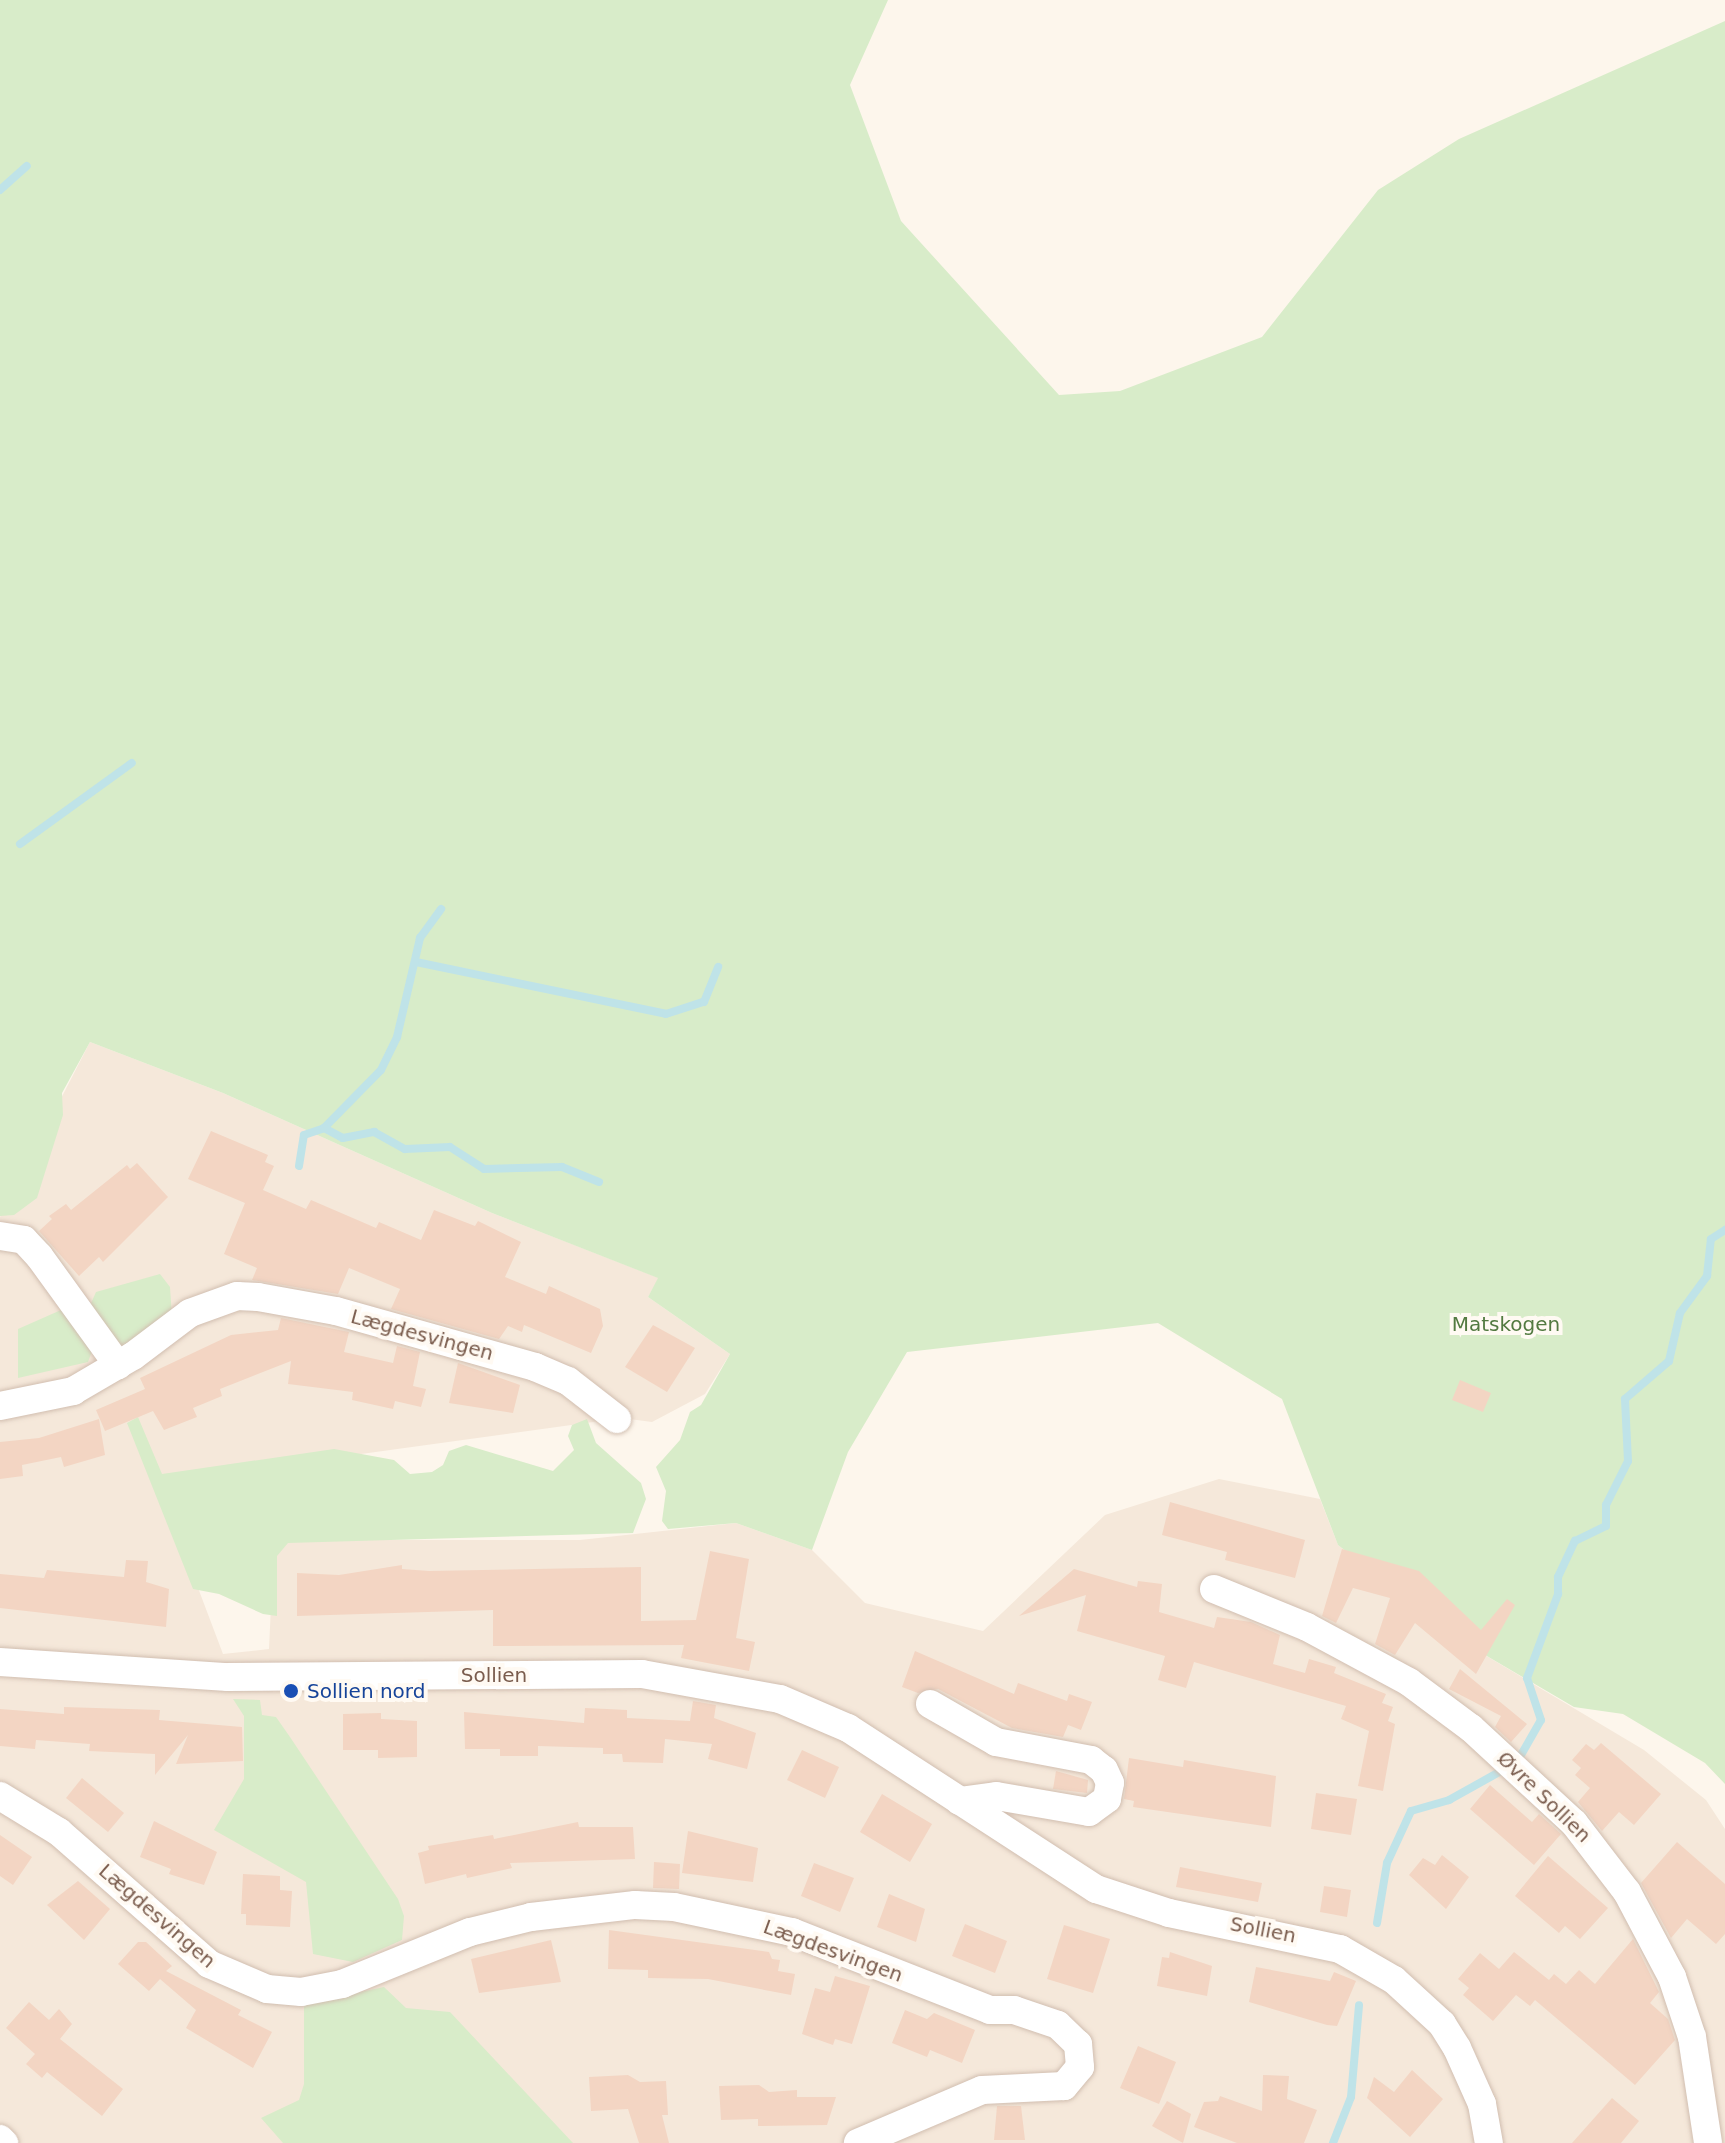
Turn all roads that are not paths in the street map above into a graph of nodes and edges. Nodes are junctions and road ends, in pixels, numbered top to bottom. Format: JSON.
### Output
{"nodes":[{"id":1,"x":0,"y":1236,"type":"edge"},
{"id":2,"x":118,"y":1365,"type":"junction"},
{"id":3,"x":0,"y":1406,"type":"edge"},
{"id":4,"x":617,"y":1419,"type":"dead end"},
{"id":5,"x":1214,"y":1589,"type":"dead end"},
{"id":6,"x":0,"y":1662,"type":"edge"},
{"id":7,"x":930,"y":1704,"type":"dead end"},
{"id":8,"x":0,"y":1796,"type":"edge"},
{"id":9,"x":959,"y":1801,"type":"junction"},
{"id":10,"x":858,"y":2143,"type":"edge"},
{"id":11,"x":1489,"y":2143,"type":"edge"},
{"id":12,"x":1708,"y":2143,"type":"edge"}],
"edges":[{"from":1,"to":2,"type":"street"},
{"from":2,"to":3,"type":"street","name":"Lægdesvingen"},
{"from":2,"to":4,"type":"street","name":"Lægdesvingen"},
{"from":5,"to":12,"type":"street","name":"Øvre Sollien"},
{"from":6,"to":9,"type":"street","name":"Sollien"},
{"from":7,"to":9,"type":"street"},
{"from":8,"to":10,"type":"street","name":"Lægdesvingen"},
{"from":9,"to":11,"type":"street","name":"Sollien"}]}
